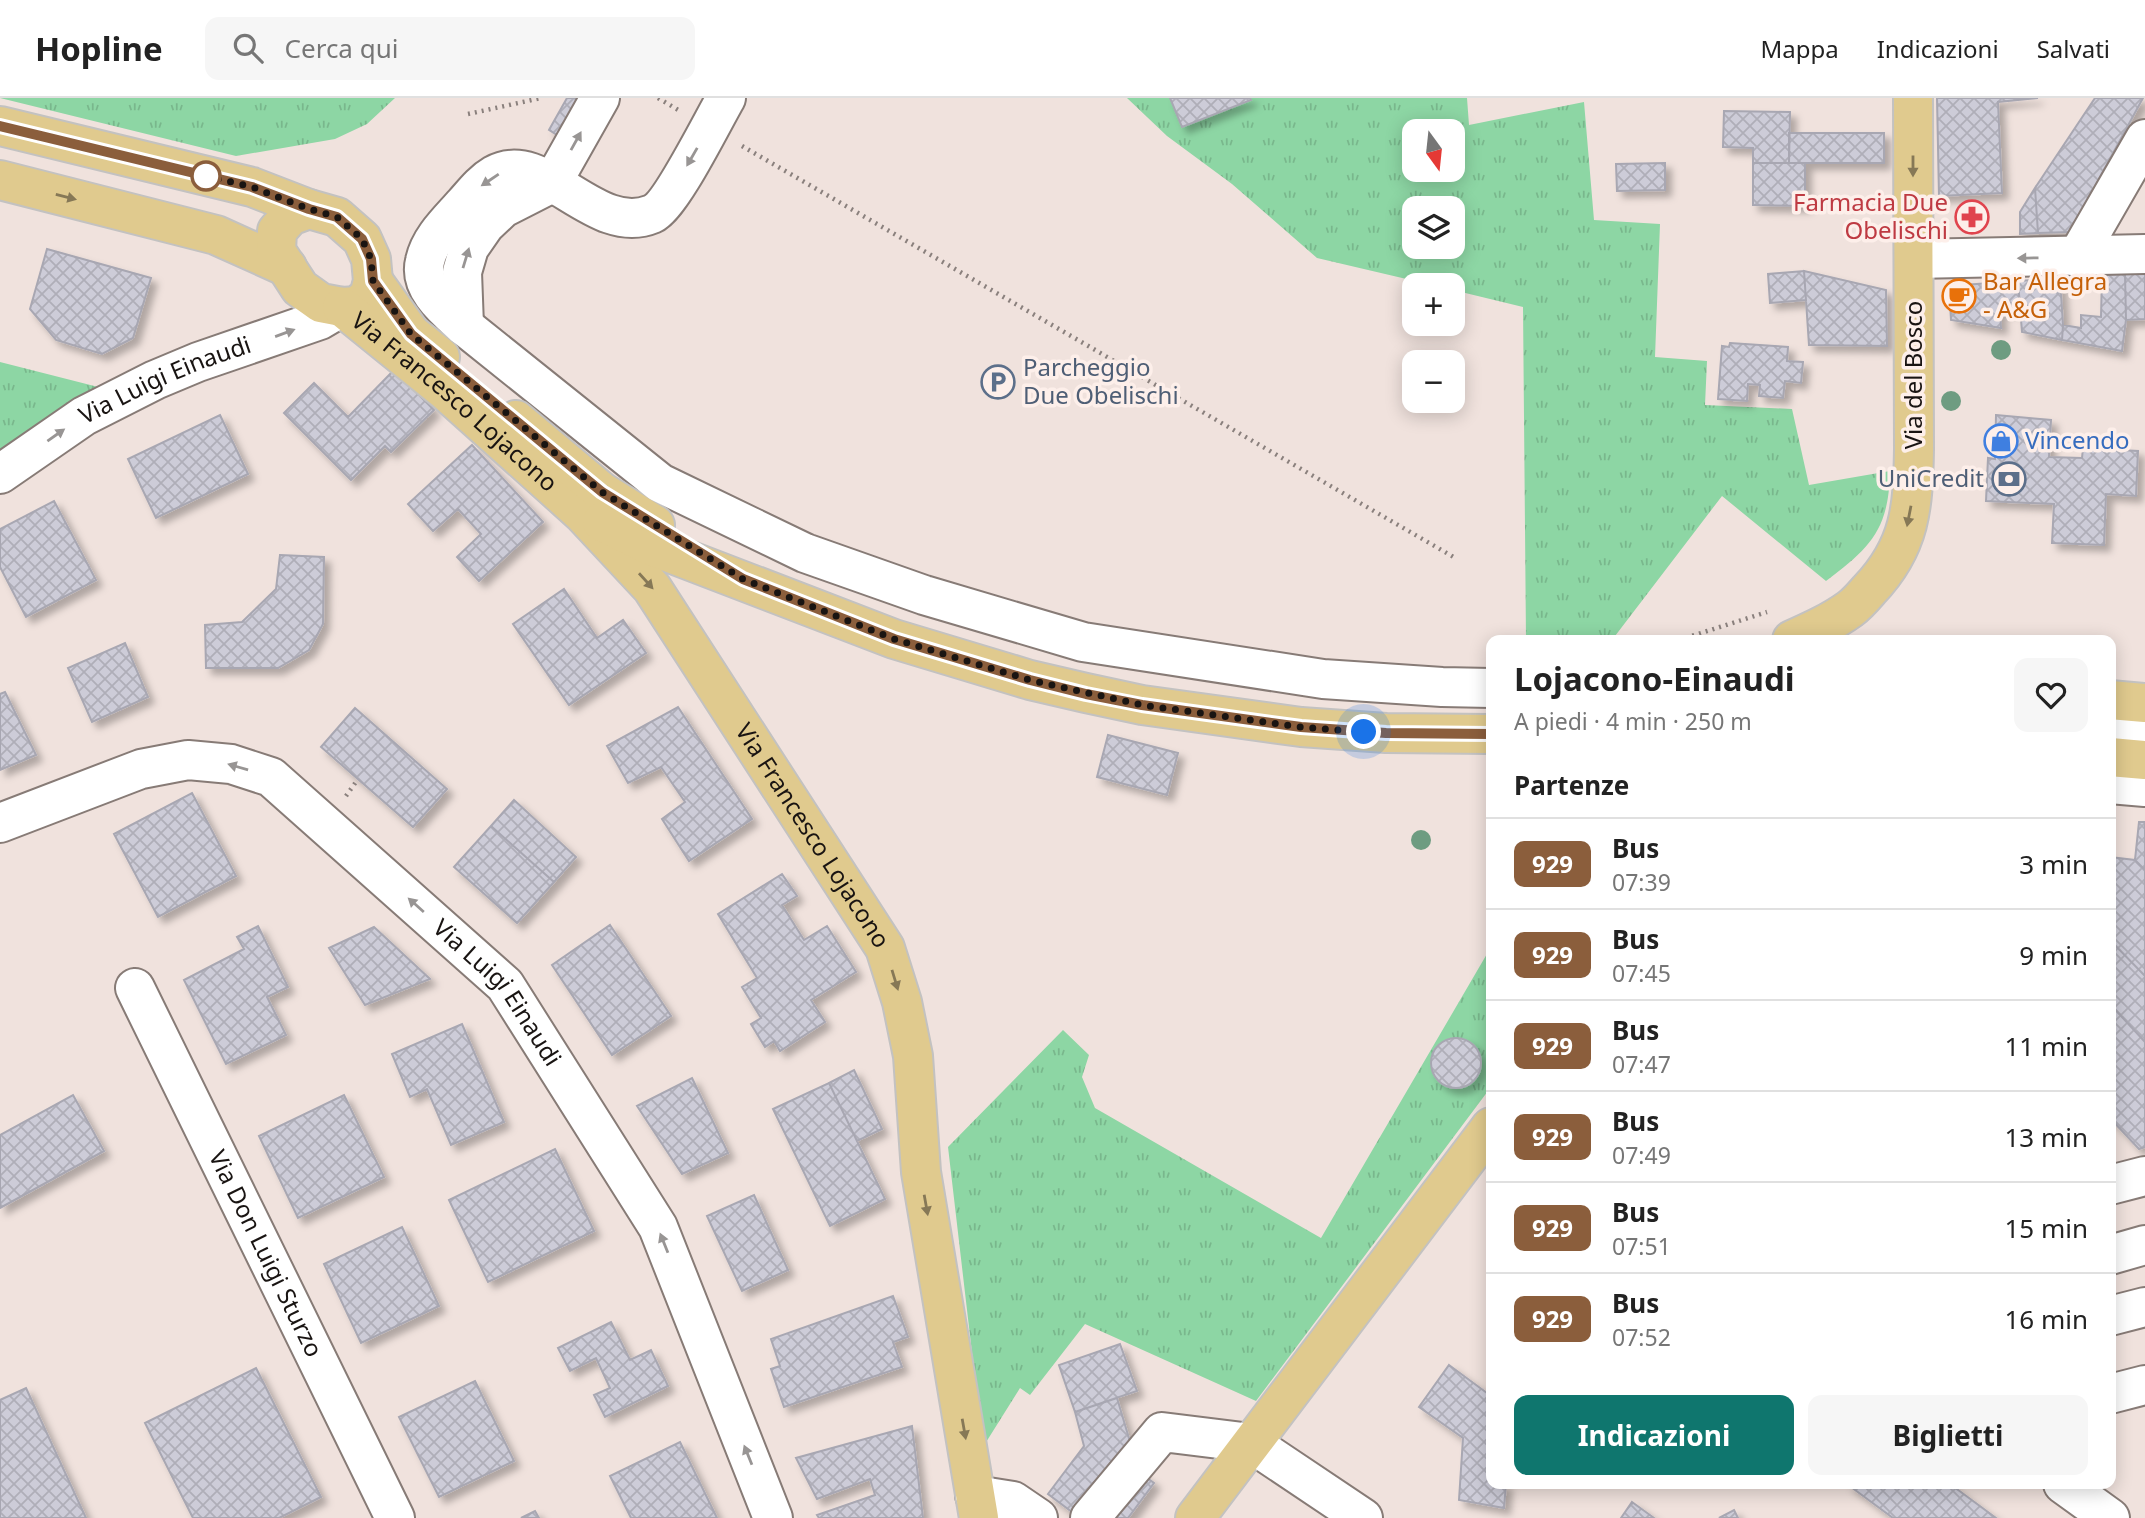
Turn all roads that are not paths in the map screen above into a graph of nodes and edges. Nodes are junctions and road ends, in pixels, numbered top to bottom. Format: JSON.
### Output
{"nodes":[{"id":1,"x":600,"y":98,"type":"edge"},
{"id":2,"x":1913,"y":98,"type":"edge"},
{"id":3,"x":718,"y":113,"type":"edge"},
{"id":4,"x":0,"y":126,"type":"edge"},
{"id":5,"x":2145,"y":139,"type":"edge"},
{"id":6,"x":0,"y":180,"type":"edge"},
{"id":7,"x":552,"y":183,"type":"junction"},
{"id":8,"x":309,"y":209,"type":"junction"},
{"id":9,"x":2145,"y":254,"type":"edge"},
{"id":10,"x":2077,"y":257,"type":"junction"},
{"id":11,"x":1914,"y":259,"type":"junction"},
{"id":12,"x":287,"y":267,"type":"junction"},
{"id":13,"x":373,"y":281,"type":"junction"},
{"id":14,"x":342,"y":307,"type":"junction"},
{"id":15,"x":0,"y":474,"type":"edge"},
{"id":16,"x":582,"y":513,"type":"junction"},
{"id":17,"x":743,"y":579,"type":"junction"},
{"id":18,"x":1801,"y":635,"type":"edge"},
{"id":19,"x":1486,"y":688,"type":"edge"},
{"id":20,"x":2116,"y":701,"type":"edge"},
{"id":21,"x":2145,"y":703,"type":"edge"},
{"id":22,"x":2116,"y":730,"type":"edge"},
{"id":23,"x":2145,"y":732,"type":"edge"},
{"id":24,"x":1486,"y":734,"type":"edge"},
{"id":25,"x":2116,"y":758,"type":"edge"},
{"id":26,"x":2145,"y":760,"type":"edge"},
{"id":27,"x":2116,"y":785,"type":"edge"},
{"id":28,"x":2145,"y":788,"type":"edge"},
{"id":29,"x":0,"y":823,"type":"edge"},
{"id":30,"x":135,"y":988,"type":"dead end"},
{"id":31,"x":1486,"y":1138,"type":"edge"},
{"id":32,"x":2145,"y":1176,"type":"edge"},
{"id":33,"x":2116,"y":1183,"type":"edge"},
{"id":34,"x":2145,"y":1245,"type":"edge"},
{"id":35,"x":2116,"y":1253,"type":"edge"},
{"id":36,"x":2145,"y":1307,"type":"edge"},
{"id":37,"x":2116,"y":1314,"type":"edge"},
{"id":38,"x":2145,"y":1385,"type":"edge"},
{"id":39,"x":2116,"y":1392,"type":"edge"},
{"id":40,"x":1251,"y":1443,"type":"junction"},
{"id":41,"x":2070,"y":1489,"type":"edge"},
{"id":42,"x":977,"y":1507,"type":"edge"},
{"id":43,"x":395,"y":1518,"type":"edge"},
{"id":44,"x":773,"y":1518,"type":"edge"},
{"id":45,"x":1038,"y":1518,"type":"edge"},
{"id":46,"x":1090,"y":1518,"type":"edge"},
{"id":47,"x":1195,"y":1518,"type":"edge"},
{"id":48,"x":1363,"y":1518,"type":"edge"},
{"id":49,"x":2110,"y":1518,"type":"edge"}],
"edges":[{"from":7,"to":1,"type":"street","one_way":true},
{"from":2,"to":11,"type":"main road","name":"Via del Bosco","one_way":true},
{"from":3,"to":7,"type":"street","one_way":true},
{"from":4,"to":8,"type":"main road"},
{"from":5,"to":10,"type":"street"},
{"from":6,"to":12,"type":"main road","one_way":true},
{"from":7,"to":19,"type":"street"},
{"from":8,"to":12,"type":"main road"},
{"from":8,"to":13,"type":"main road"},
{"from":9,"to":10,"type":"street"},
{"from":10,"to":11,"type":"street","one_way":true},
{"from":11,"to":18,"type":"main road","name":"Via del Bosco","one_way":true},
{"from":12,"to":14,"type":"main road"},
{"from":13,"to":14,"type":"main road"},
{"from":13,"to":17,"type":"main road","name":"Via Francesco Lojacono"},
{"from":15,"to":14,"type":"street","name":"Via Luigi Einaudi","one_way":true},
{"from":14,"to":16,"type":"main road","name":"Via Francesco Lojacono"},
{"from":16,"to":17,"type":"main road"},
{"from":16,"to":42,"type":"main road","name":"Via Francesco Lojacono","one_way":true},
{"from":17,"to":24,"type":"main road"},
{"from":20,"to":21,"type":"main road"},
{"from":22,"to":23,"type":"street"},
{"from":25,"to":26,"type":"main road"},
{"from":27,"to":28,"type":"street"},
{"from":44,"to":29,"type":"street","name":"Via Luigi Einaudi","one_way":true},
{"from":30,"to":43,"type":"street","name":"Via Don Luigi Sturzo"},
{"from":31,"to":40,"type":"main road"},
{"from":32,"to":33,"type":"street"},
{"from":34,"to":35,"type":"street"},
{"from":36,"to":37,"type":"street"},
{"from":38,"to":39,"type":"street"},
{"from":40,"to":46,"type":"street"},
{"from":40,"to":47,"type":"main road"},
{"from":40,"to":48,"type":"street"},
{"from":41,"to":49,"type":"street"},
{"from":42,"to":45,"type":"street"}]}
